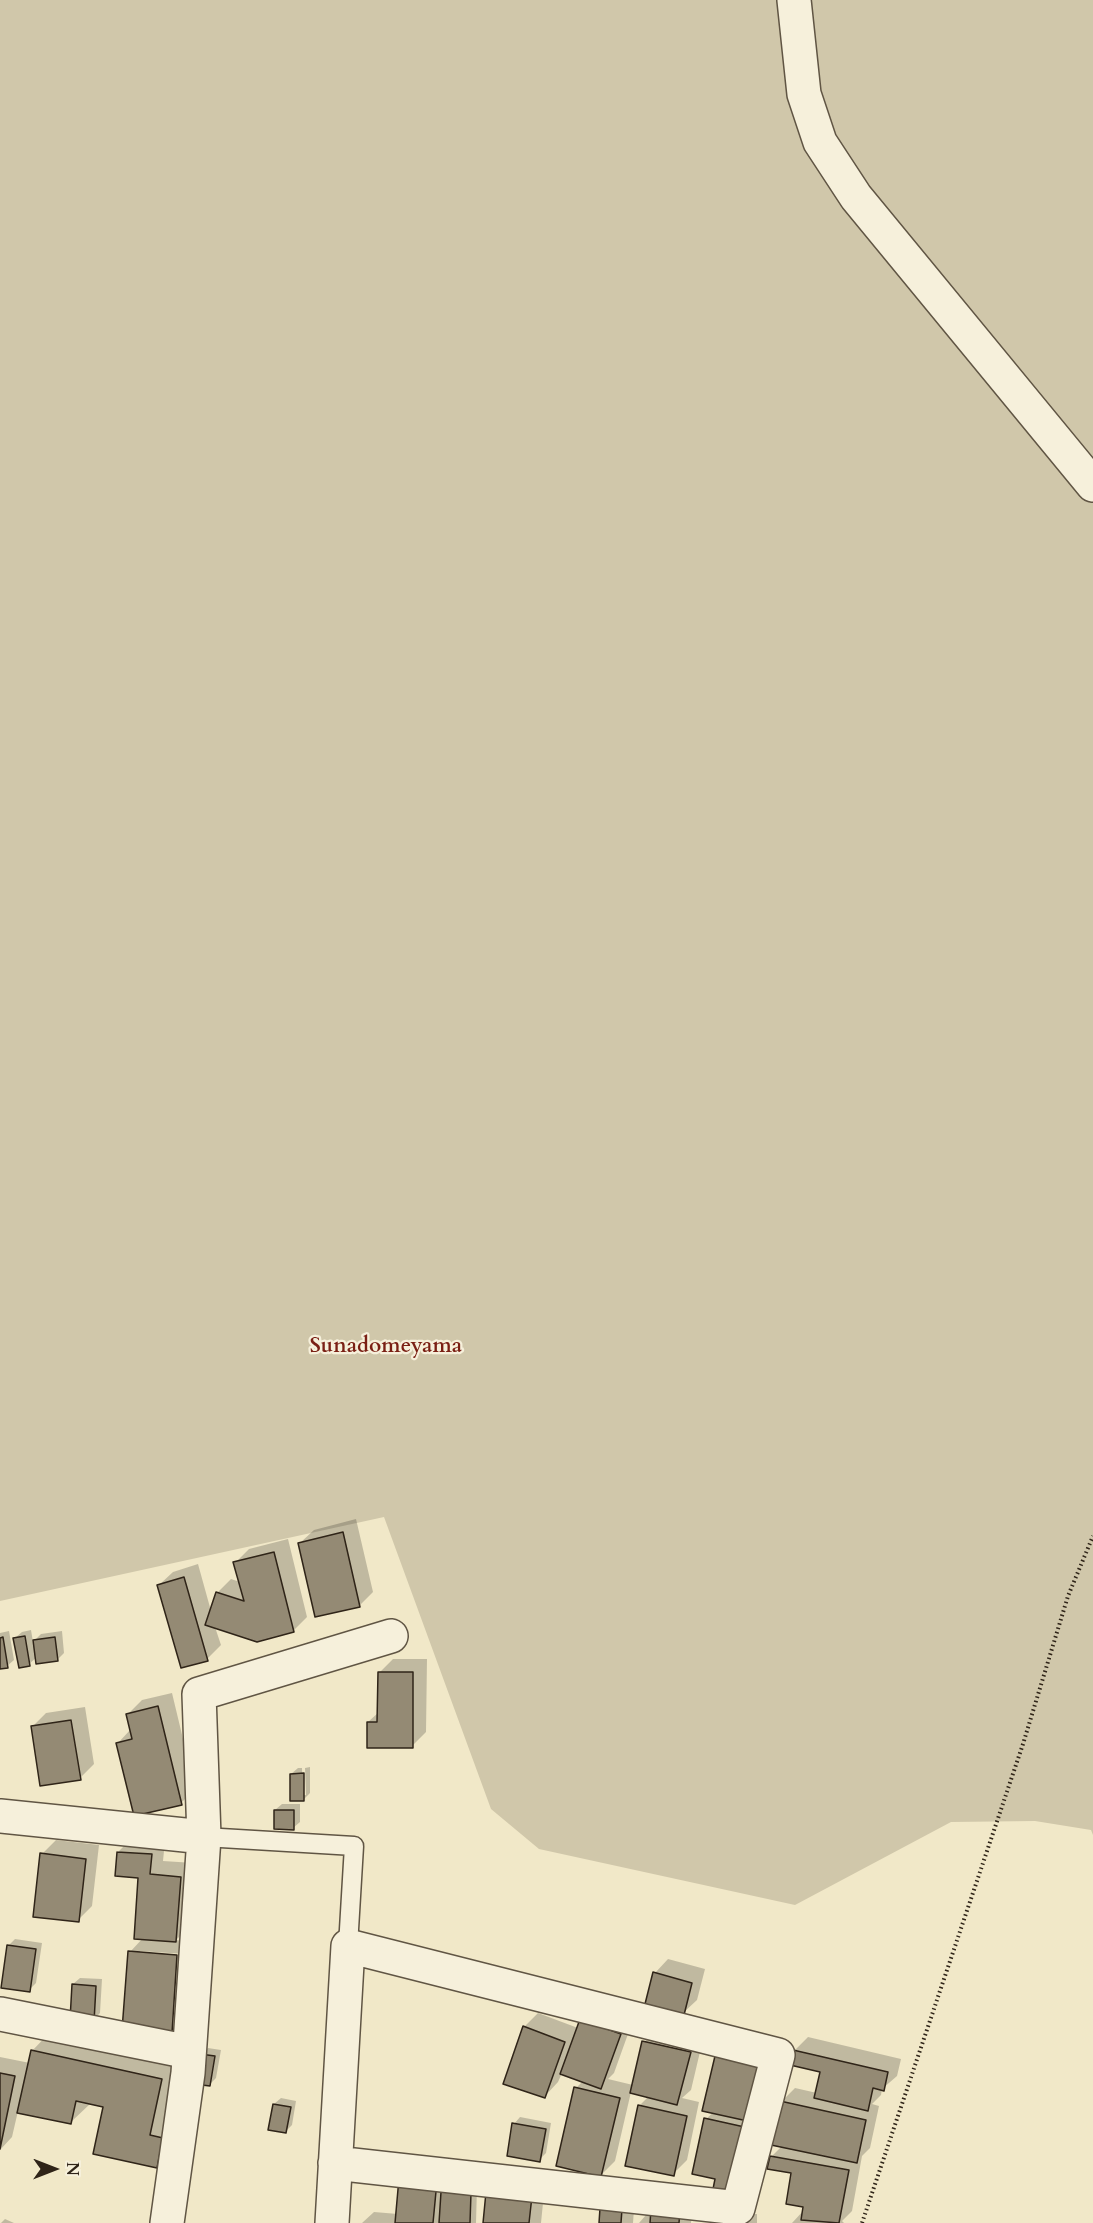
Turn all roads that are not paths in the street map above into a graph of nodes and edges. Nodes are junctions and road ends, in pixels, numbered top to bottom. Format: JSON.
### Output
{"nodes":[{"id":1,"x":794,"y":0,"type":"edge"},
{"id":2,"x":1093,"y":485,"type":"edge"},
{"id":3,"x":391,"y":1635,"type":"dead end"},
{"id":4,"x":0,"y":1816,"type":"edge"},
{"id":5,"x":204,"y":1837,"type":"junction"},
{"id":6,"x":348,"y":1946,"type":"junction"},
{"id":7,"x":0,"y":2014,"type":"edge"},
{"id":8,"x":189,"y":2052,"type":"junction"},
{"id":9,"x":335,"y":2163,"type":"junction"},
{"id":10,"x":167,"y":2223,"type":"edge"},
{"id":11,"x":332,"y":2223,"type":"edge"}],
"edges":[{"from":1,"to":2,"type":"street"},
{"from":3,"to":5,"type":"street"},
{"from":4,"to":5,"type":"street"},
{"from":5,"to":6,"type":"lane"},
{"from":5,"to":8,"type":"street"},
{"from":6,"to":9,"type":"street"},
{"from":6,"to":9,"type":"street"},
{"from":7,"to":8,"type":"street"},
{"from":8,"to":10,"type":"street"},
{"from":9,"to":11,"type":"street"}]}
